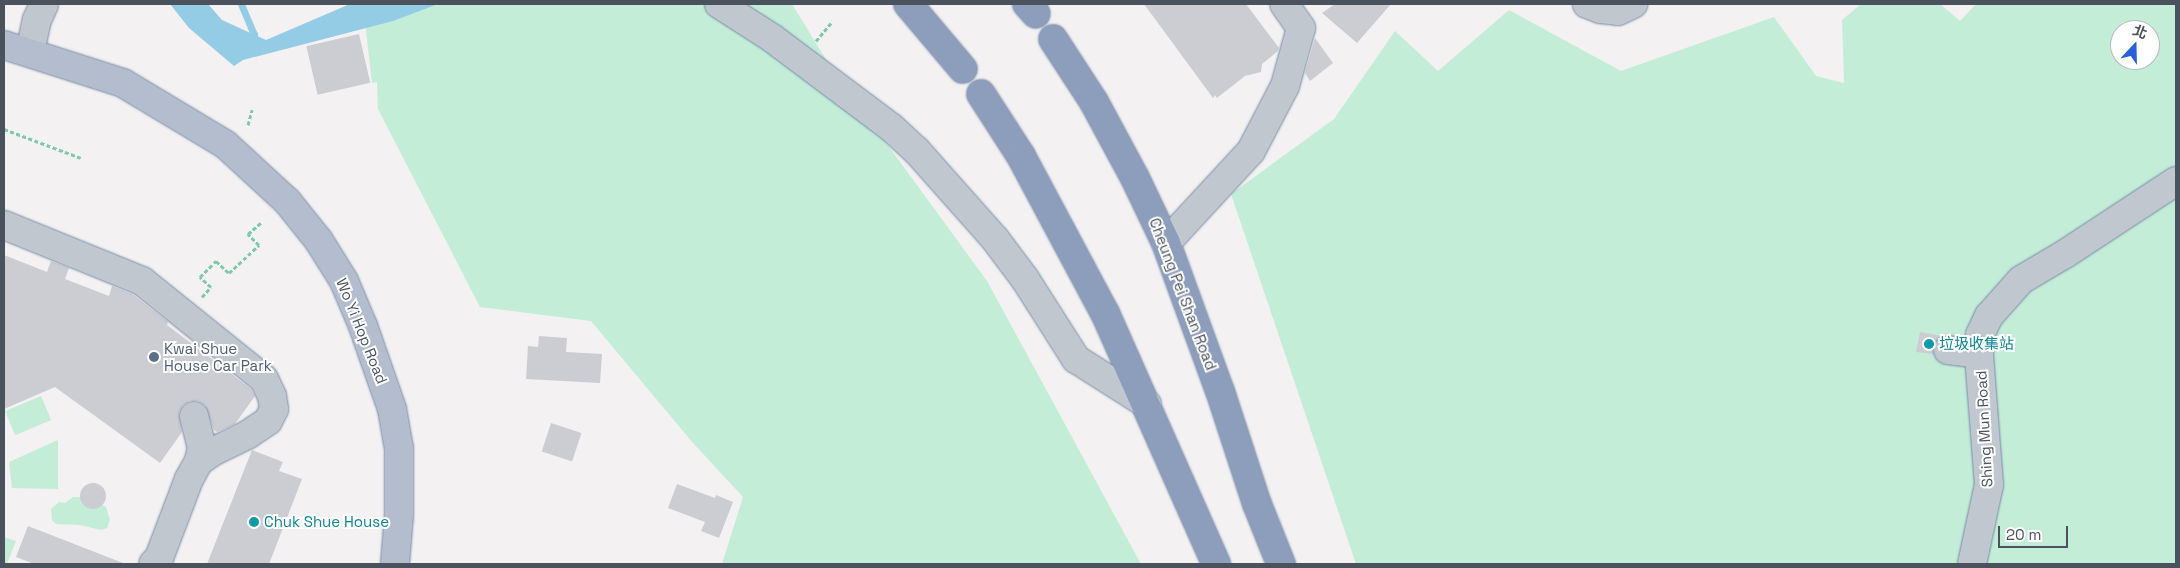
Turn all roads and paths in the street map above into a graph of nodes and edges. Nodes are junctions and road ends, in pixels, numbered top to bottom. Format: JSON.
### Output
{"nodes":[{"id":1,"x":44,"y":4,"type":"edge"},
{"id":2,"x":718,"y":4,"type":"edge"},
{"id":3,"x":908,"y":4,"type":"edge"},
{"id":4,"x":1284,"y":4,"type":"edge"},
{"id":5,"x":1587,"y":4,"type":"edge"},
{"id":6,"x":1633,"y":4,"type":"edge"},
{"id":7,"x":1053,"y":39,"type":"dead end"},
{"id":8,"x":4,"y":45,"type":"edge"},
{"id":9,"x":30,"y":52,"type":"junction"},
{"id":10,"x":963,"y":69,"type":"dead end"},
{"id":11,"x":981,"y":94,"type":"dead end"},
{"id":12,"x":252,"y":110,"type":"dead end"},
{"id":13,"x":248,"y":125,"type":"dead end"},
{"id":14,"x":4,"y":129,"type":"edge"},
{"id":15,"x":81,"y":158,"type":"dead end"},
{"id":16,"x":2176,"y":180,"type":"edge"},
{"id":17,"x":262,"y":222,"type":"dead end"},
{"id":18,"x":4,"y":225,"type":"edge"},
{"id":19,"x":1166,"y":243,"type":"junction"},
{"id":20,"x":187,"y":315,"type":"junction"},
{"id":21,"x":1948,"y":350,"type":"dead end"},
{"id":22,"x":1980,"y":354,"type":"junction"},
{"id":23,"x":1147,"y":404,"type":"junction"},
{"id":24,"x":194,"y":416,"type":"dead end"},
{"id":25,"x":199,"y":461,"type":"junction"},
{"id":26,"x":153,"y":564,"type":"edge"},
{"id":27,"x":394,"y":564,"type":"edge"},
{"id":28,"x":1216,"y":564,"type":"edge"},
{"id":29,"x":1281,"y":564,"type":"edge"},
{"id":30,"x":1972,"y":564,"type":"edge"}],
"edges":[{"from":1,"to":9,"type":"street"},
{"from":2,"to":23,"type":"street"},
{"from":3,"to":10,"type":"highway"},
{"from":4,"to":19,"type":"street"},
{"from":5,"to":6,"type":"street"},
{"from":7,"to":19,"type":"highway","name":"Cheung Pei Shan Road"},
{"from":8,"to":9,"type":"main road","name":"Wo Yi Hop Road"},
{"from":9,"to":27,"type":"main road","name":"Wo Yi Hop Road"},
{"from":11,"to":23,"type":"highway"},
{"from":12,"to":13,"type":"path"},
{"from":14,"to":15,"type":"path"},
{"from":16,"to":22,"type":"street","name":"Shing Mun Road"},
{"from":17,"to":20,"type":"path"},
{"from":18,"to":20,"type":"street"},
{"from":19,"to":29,"type":"highway","name":"Cheung Pei Shan Road"},
{"from":20,"to":25,"type":"street"},
{"from":21,"to":22,"type":"street"},
{"from":22,"to":30,"type":"street","name":"Shing Mun Road"},
{"from":23,"to":28,"type":"highway"},
{"from":24,"to":25,"type":"street"},
{"from":25,"to":26,"type":"street"}]}
